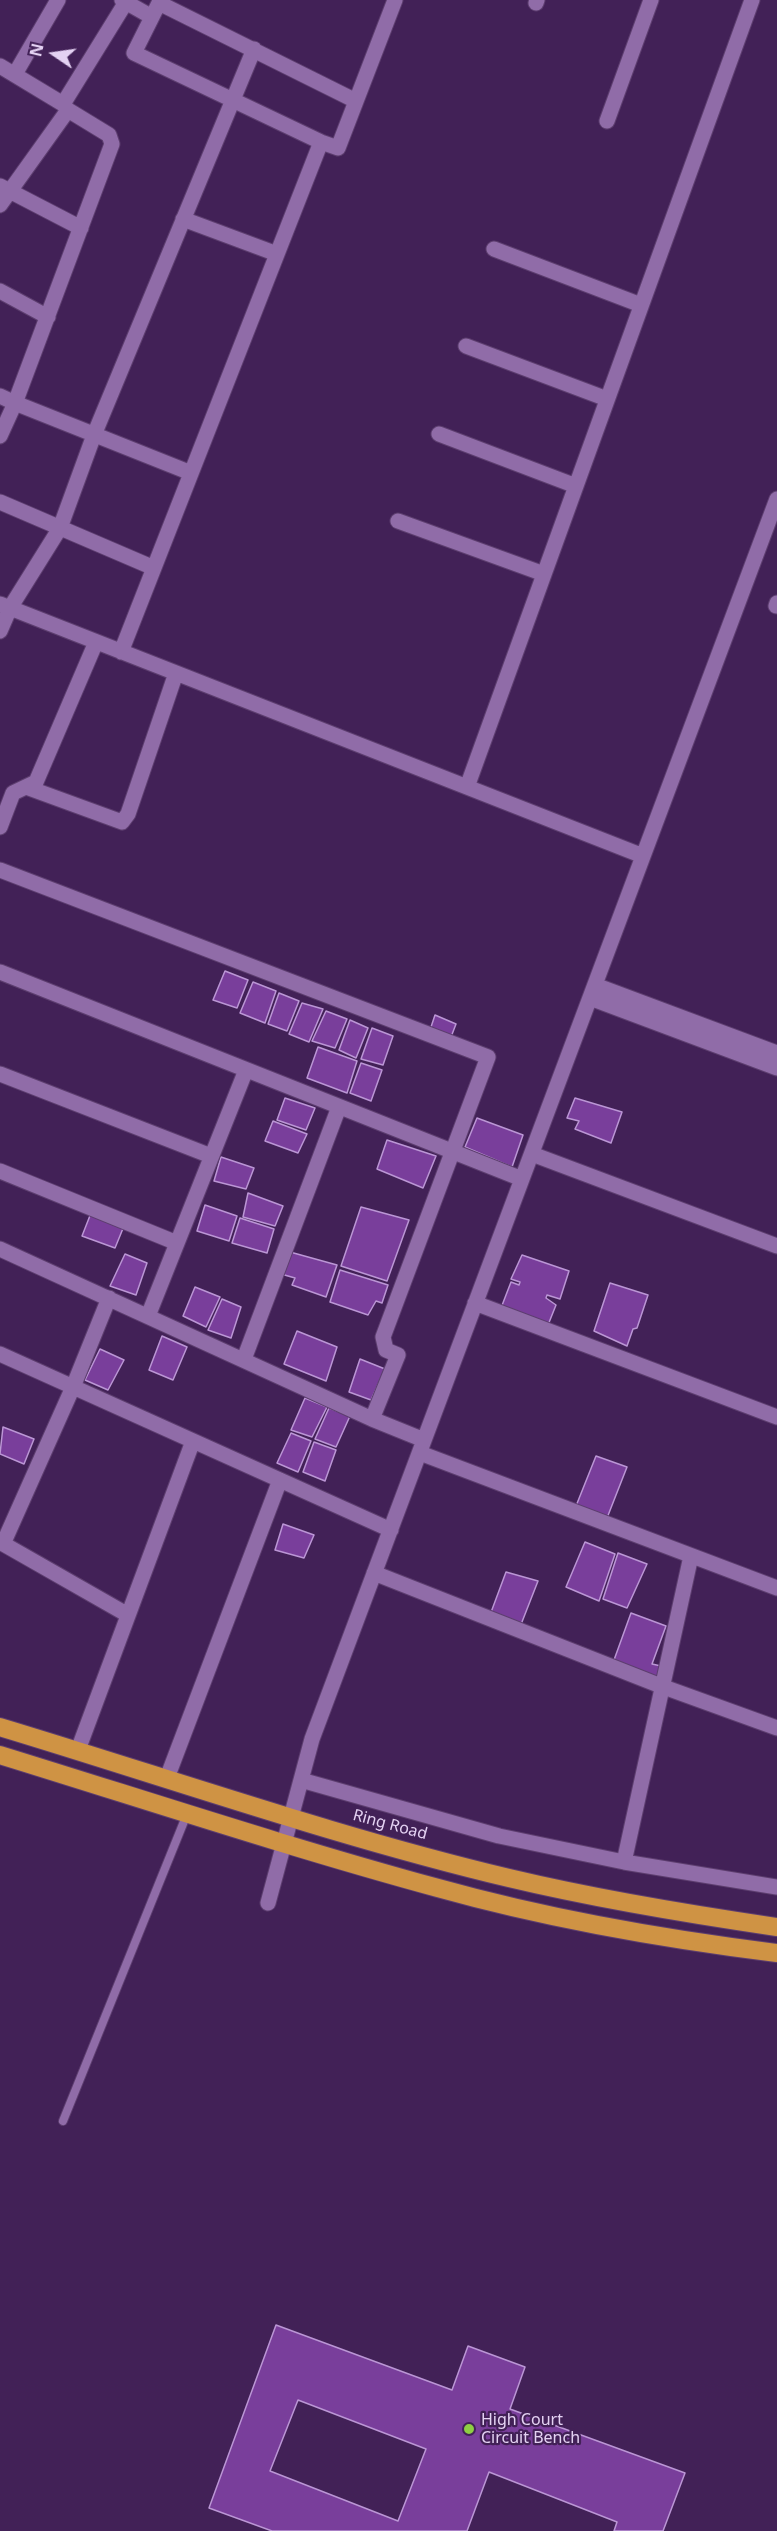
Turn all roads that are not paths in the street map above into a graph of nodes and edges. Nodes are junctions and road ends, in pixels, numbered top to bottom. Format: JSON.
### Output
{"nodes":[{"id":1,"x":58,"y":0,"type":"edge"},
{"id":2,"x":395,"y":0,"type":"edge"},
{"id":3,"x":651,"y":0,"type":"edge"},
{"id":4,"x":752,"y":0,"type":"edge"},
{"id":5,"x":124,"y":1,"type":"edge"},
{"id":6,"x":157,"y":7,"type":"edge"},
{"id":7,"x":254,"y":49,"type":"junction"},
{"id":8,"x":0,"y":66,"type":"edge"},
{"id":9,"x":15,"y":74,"type":"junction"},
{"id":10,"x":232,"y":100,"type":"junction"},
{"id":11,"x":356,"y":101,"type":"junction"},
{"id":12,"x":65,"y":107,"type":"junction"},
{"id":13,"x":607,"y":121,"type":"dead end"},
{"id":14,"x":321,"y":141,"type":"junction"},
{"id":15,"x":5,"y":189,"type":"edge"},
{"id":16,"x":0,"y":205,"type":"edge"},
{"id":17,"x":183,"y":219,"type":"junction"},
{"id":18,"x":81,"y":228,"type":"junction"},
{"id":19,"x":494,"y":249,"type":"dead end"},
{"id":20,"x":277,"y":254,"type":"junction"},
{"id":21,"x":0,"y":291,"type":"edge"},
{"id":22,"x":641,"y":305,"type":"junction"},
{"id":23,"x":48,"y":317,"type":"junction"},
{"id":24,"x":466,"y":346,"type":"dead end"},
{"id":25,"x":0,"y":396,"type":"edge"},
{"id":26,"x":608,"y":399,"type":"junction"},
{"id":27,"x":15,"y":403,"type":"junction"},
{"id":28,"x":439,"y":434,"type":"dead end"},
{"id":29,"x":94,"y":435,"type":"junction"},
{"id":30,"x":0,"y":436,"type":"edge"},
{"id":31,"x":191,"y":473,"type":"junction"},
{"id":32,"x":576,"y":486,"type":"junction"},
{"id":33,"x":777,"y":499,"type":"edge"},
{"id":34,"x":0,"y":502,"type":"edge"},
{"id":35,"x":398,"y":521,"type":"dead end"},
{"id":36,"x":60,"y":528,"type":"junction"},
{"id":37,"x":154,"y":568,"type":"junction"},
{"id":38,"x":544,"y":574,"type":"junction"},
{"id":39,"x":5,"y":606,"type":"edge"},
{"id":40,"x":0,"y":631,"type":"edge"},
{"id":41,"x":96,"y":642,"type":"junction"},
{"id":42,"x":121,"y":652,"type":"junction"},
{"id":43,"x":176,"y":673,"type":"junction"},
{"id":44,"x":26,"y":787,"type":"junction"},
{"id":45,"x":467,"y":787,"type":"junction"},
{"id":46,"x":0,"y":827,"type":"edge"},
{"id":47,"x":643,"y":856,"type":"junction"},
{"id":48,"x":0,"y":870,"type":"edge"},
{"id":49,"x":0,"y":972,"type":"edge"},
{"id":50,"x":592,"y":991,"type":"junction"},
{"id":51,"x":777,"y":1053,"type":"edge"},
{"id":52,"x":777,"y":1068,"type":"edge"},
{"id":53,"x":246,"y":1070,"type":"junction"},
{"id":54,"x":0,"y":1074,"type":"edge"},
{"id":55,"x":339,"y":1107,"type":"junction"},
{"id":56,"x":453,"y":1152,"type":"junction"},
{"id":57,"x":532,"y":1154,"type":"junction"},
{"id":58,"x":212,"y":1156,"type":"junction"},
{"id":59,"x":0,"y":1171,"type":"edge"},
{"id":60,"x":522,"y":1179,"type":"junction"},
{"id":61,"x":177,"y":1244,"type":"junction"},
{"id":62,"x":777,"y":1246,"type":"edge"},
{"id":63,"x":0,"y":1249,"type":"edge"},
{"id":64,"x":109,"y":1298,"type":"junction"},
{"id":65,"x":476,"y":1304,"type":"junction"},
{"id":66,"x":148,"y":1316,"type":"junction"},
{"id":67,"x":0,"y":1354,"type":"edge"},
{"id":68,"x":244,"y":1359,"type":"junction"},
{"id":69,"x":73,"y":1387,"type":"junction"},
{"id":70,"x":777,"y":1417,"type":"edge"},
{"id":71,"x":372,"y":1419,"type":"junction"},
{"id":72,"x":193,"y":1441,"type":"junction"},
{"id":73,"x":422,"y":1446,"type":"junction"},
{"id":74,"x":280,"y":1480,"type":"junction"},
{"id":75,"x":391,"y":1530,"type":"junction"},
{"id":76,"x":2,"y":1543,"type":"edge"},
{"id":77,"x":691,"y":1556,"type":"junction"},
{"id":78,"x":374,"y":1573,"type":"junction"},
{"id":79,"x":777,"y":1588,"type":"edge"},
{"id":80,"x":128,"y":1615,"type":"junction"},
{"id":81,"x":661,"y":1686,"type":"junction"},
{"id":82,"x":0,"y":1727,"type":"edge"},
{"id":83,"x":777,"y":1728,"type":"edge"},
{"id":84,"x":78,"y":1750,"type":"junction"},
{"id":85,"x":0,"y":1755,"type":"edge"},
{"id":86,"x":167,"y":1778,"type":"junction"},
{"id":87,"x":301,"y":1780,"type":"junction"},
{"id":88,"x":188,"y":1813,"type":"junction"},
{"id":89,"x":292,"y":1816,"type":"junction"},
{"id":90,"x":285,"y":1842,"type":"junction"},
{"id":91,"x":624,"y":1862,"type":"junction"},
{"id":92,"x":777,"y":1887,"type":"edge"},
{"id":93,"x":268,"y":1903,"type":"dead end"},
{"id":94,"x":777,"y":1927,"type":"edge"},
{"id":95,"x":777,"y":1953,"type":"edge"},
{"id":96,"x":63,"y":2121,"type":"dead end"}],
"edges":[{"from":1,"to":9,"type":"street"},
{"from":2,"to":11,"type":"street"},
{"from":3,"to":13,"type":"street"},
{"from":4,"to":22,"type":"street"},
{"from":5,"to":6,"type":"street"},
{"from":5,"to":12,"type":"street"},
{"from":6,"to":7,"type":"street"},
{"from":6,"to":10,"type":"street"},
{"from":7,"to":10,"type":"street"},
{"from":7,"to":11,"type":"street"},
{"from":8,"to":9,"type":"street"},
{"from":9,"to":12,"type":"street"},
{"from":10,"to":14,"type":"street"},
{"from":10,"to":17,"type":"street"},
{"from":11,"to":14,"type":"street"},
{"from":12,"to":15,"type":"street"},
{"from":12,"to":18,"type":"street"},
{"from":14,"to":20,"type":"street"},
{"from":15,"to":16,"type":"street"},
{"from":15,"to":18,"type":"street"},
{"from":17,"to":20,"type":"street"},
{"from":17,"to":29,"type":"street"},
{"from":18,"to":23,"type":"street"},
{"from":19,"to":22,"type":"street"},
{"from":20,"to":31,"type":"street"},
{"from":21,"to":23,"type":"street"},
{"from":22,"to":26,"type":"street"},
{"from":23,"to":27,"type":"street"},
{"from":24,"to":26,"type":"street"},
{"from":25,"to":27,"type":"street"},
{"from":26,"to":32,"type":"street"},
{"from":27,"to":29,"type":"street"},
{"from":27,"to":30,"type":"street"},
{"from":28,"to":32,"type":"street"},
{"from":29,"to":31,"type":"street"},
{"from":29,"to":36,"type":"street"},
{"from":31,"to":37,"type":"street"},
{"from":32,"to":38,"type":"street"},
{"from":33,"to":47,"type":"street"},
{"from":34,"to":36,"type":"street"},
{"from":35,"to":38,"type":"street"},
{"from":36,"to":37,"type":"street"},
{"from":36,"to":39,"type":"street"},
{"from":37,"to":42,"type":"street"},
{"from":38,"to":45,"type":"street"},
{"from":39,"to":40,"type":"street"},
{"from":39,"to":41,"type":"street"},
{"from":41,"to":42,"type":"street"},
{"from":41,"to":44,"type":"street"},
{"from":42,"to":43,"type":"street"},
{"from":43,"to":44,"type":"street"},
{"from":43,"to":45,"type":"street"},
{"from":44,"to":46,"type":"street"},
{"from":45,"to":47,"type":"street"},
{"from":47,"to":50,"type":"street"},
{"from":48,"to":56,"type":"street"},
{"from":49,"to":53,"type":"street"},
{"from":50,"to":51,"type":"street"},
{"from":50,"to":52,"type":"street"},
{"from":50,"to":57,"type":"street"},
{"from":53,"to":55,"type":"street"},
{"from":53,"to":58,"type":"street"},
{"from":54,"to":58,"type":"street"},
{"from":55,"to":56,"type":"street"},
{"from":55,"to":68,"type":"street"},
{"from":56,"to":60,"type":"street"},
{"from":56,"to":71,"type":"street"},
{"from":57,"to":60,"type":"street"},
{"from":57,"to":62,"type":"street"},
{"from":58,"to":61,"type":"street"},
{"from":59,"to":61,"type":"street"},
{"from":60,"to":65,"type":"street"},
{"from":61,"to":66,"type":"street"},
{"from":63,"to":64,"type":"street"},
{"from":64,"to":66,"type":"street"},
{"from":64,"to":69,"type":"street"},
{"from":65,"to":70,"type":"street"},
{"from":65,"to":73,"type":"street"},
{"from":66,"to":68,"type":"street"},
{"from":67,"to":69,"type":"street"},
{"from":68,"to":71,"type":"street"},
{"from":69,"to":72,"type":"street"},
{"from":69,"to":76,"type":"street"},
{"from":71,"to":73,"type":"street"},
{"from":72,"to":74,"type":"street"},
{"from":72,"to":80,"type":"street"},
{"from":73,"to":75,"type":"street"},
{"from":73,"to":77,"type":"street"},
{"from":74,"to":75,"type":"street"},
{"from":74,"to":86,"type":"street"},
{"from":75,"to":78,"type":"street"},
{"from":76,"to":80,"type":"street"},
{"from":77,"to":79,"type":"street"},
{"from":77,"to":81,"type":"street"},
{"from":78,"to":81,"type":"street"},
{"from":78,"to":87,"type":"street"},
{"from":80,"to":84,"type":"street"},
{"from":81,"to":83,"type":"street"},
{"from":81,"to":91,"type":"street"},
{"from":82,"to":84,"type":"highway","name":"Ring Road"},
{"from":84,"to":86,"type":"highway","name":"Ring Road"},
{"from":85,"to":88,"type":"highway"},
{"from":86,"to":89,"type":"highway","name":"Ring Road"},
{"from":87,"to":89,"type":"street"},
{"from":87,"to":91,"type":"street"},
{"from":88,"to":90,"type":"highway"},
{"from":88,"to":96,"type":"lane"},
{"from":89,"to":90,"type":"street"},
{"from":89,"to":94,"type":"highway","name":"Ring Road"},
{"from":90,"to":93,"type":"street"},
{"from":90,"to":95,"type":"highway"},
{"from":91,"to":92,"type":"street"}]}
